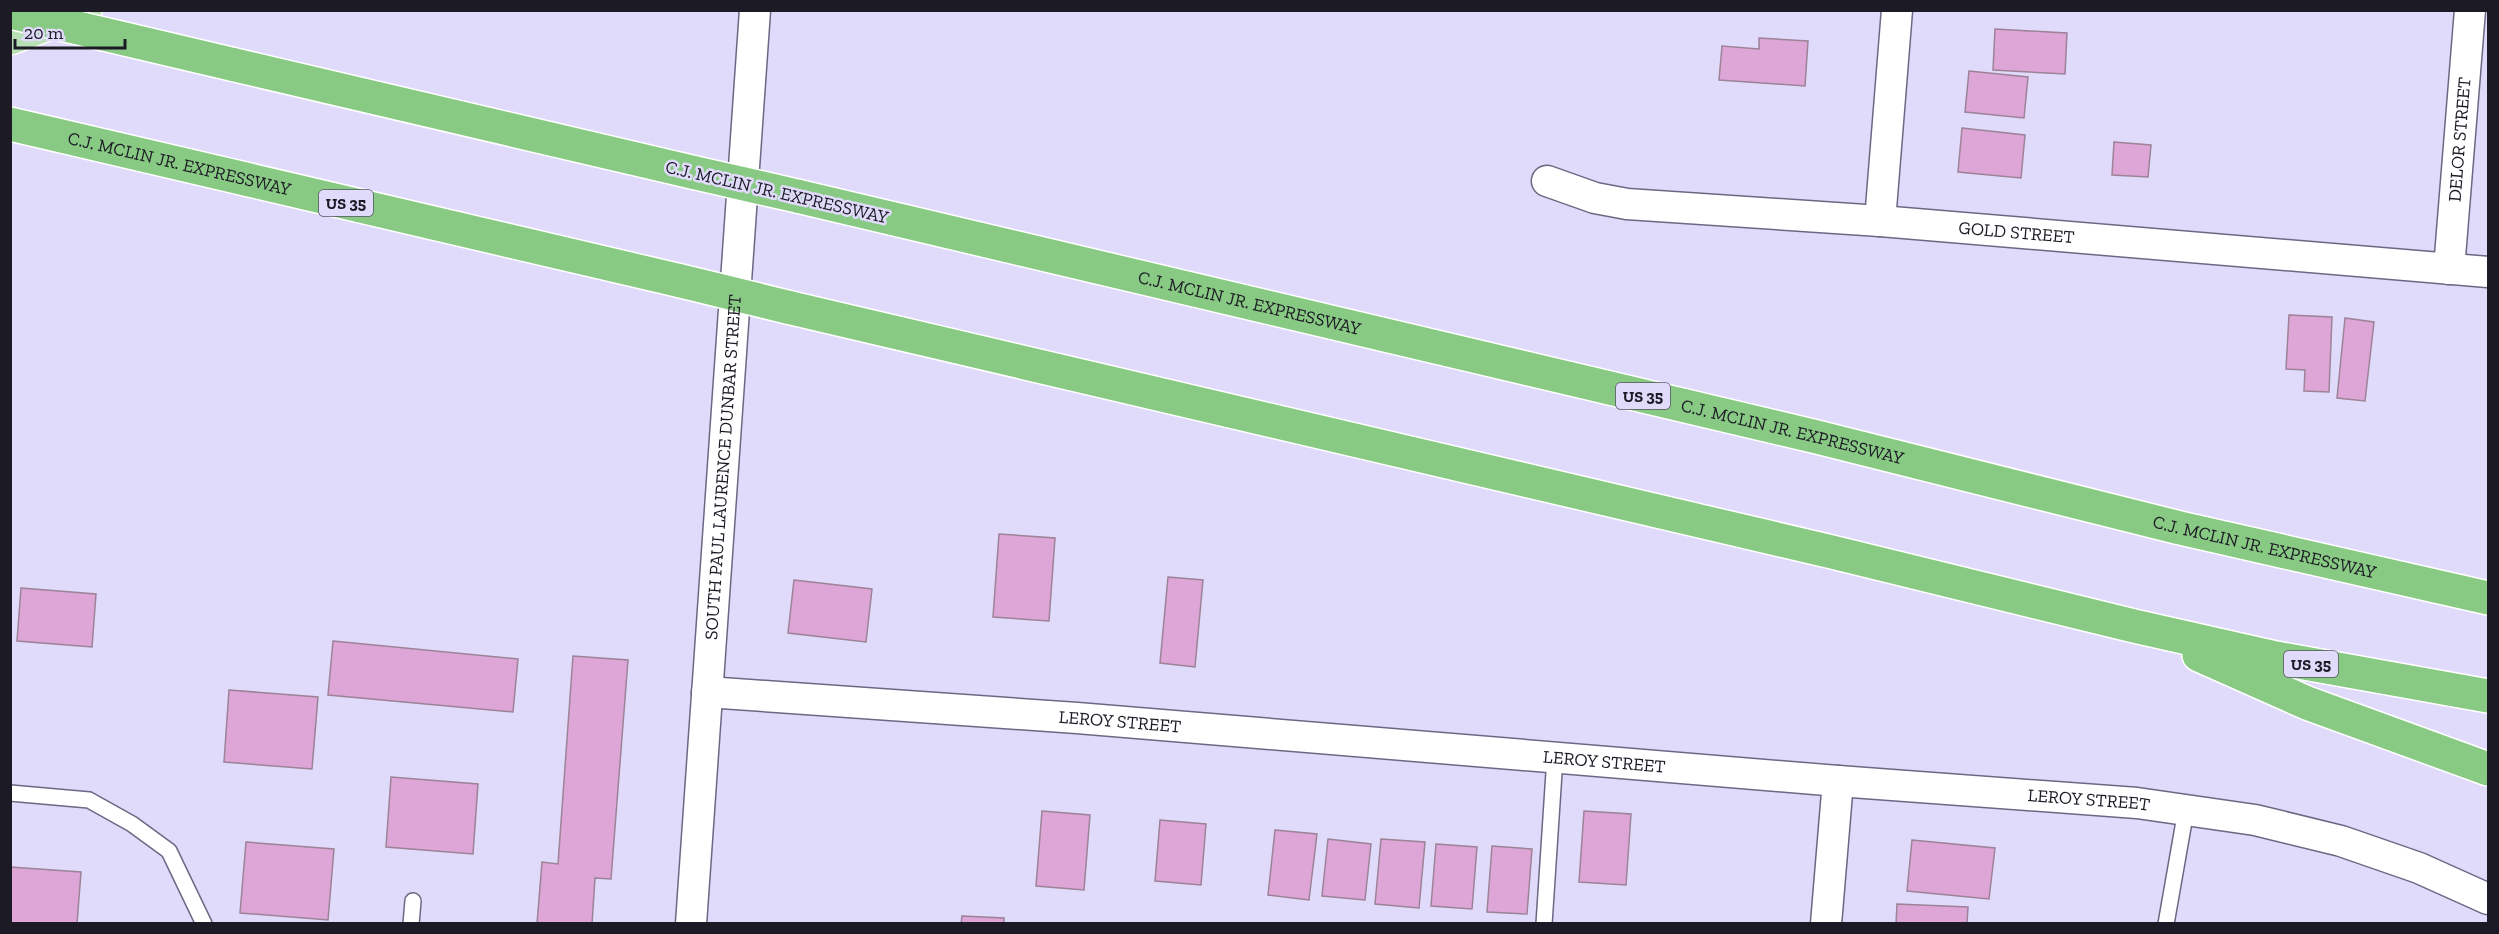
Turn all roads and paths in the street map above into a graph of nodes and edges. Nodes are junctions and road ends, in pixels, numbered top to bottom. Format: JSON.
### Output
{"nodes":[{"id":1,"x":85,"y":10,"type":"edge"},
{"id":2,"x":755,"y":10,"type":"edge"},
{"id":3,"x":1897,"y":10,"type":"edge"},
{"id":4,"x":2470,"y":10,"type":"edge"},
{"id":5,"x":10,"y":12,"type":"edge"},
{"id":6,"x":10,"y":38,"type":"edge"},
{"id":7,"x":10,"y":124,"type":"edge"},
{"id":8,"x":1548,"y":181,"type":"dead end"},
{"id":9,"x":1880,"y":221,"type":"junction"},
{"id":10,"x":2449,"y":269,"type":"junction"},
{"id":11,"x":2488,"y":272,"type":"edge"},
{"id":12,"x":2488,"y":598,"type":"edge"},
{"id":13,"x":2134,"y":626,"type":"junction"},
{"id":14,"x":707,"y":692,"type":"junction"},
{"id":15,"x":2488,"y":696,"type":"edge"},
{"id":16,"x":1555,"y":757,"type":"junction"},
{"id":17,"x":2488,"y":769,"type":"edge"},
{"id":18,"x":1838,"y":782,"type":"junction"},
{"id":19,"x":10,"y":793,"type":"edge"},
{"id":20,"x":2186,"y":810,"type":"junction"},
{"id":21,"x":2488,"y":899,"type":"edge"},
{"id":22,"x":413,"y":901,"type":"dead end"},
{"id":23,"x":204,"y":924,"type":"edge"},
{"id":24,"x":411,"y":924,"type":"edge"},
{"id":25,"x":691,"y":924,"type":"edge"},
{"id":26,"x":1544,"y":924,"type":"edge"},
{"id":27,"x":1826,"y":924,"type":"edge"},
{"id":28,"x":2166,"y":924,"type":"edge"}],
"edges":[{"from":1,"to":6,"type":"main road"},
{"from":2,"to":14,"type":"street","name":"SOUTH PAUL LAURENCE DUNBAR STREET"},
{"from":3,"to":9,"type":"street"},
{"from":4,"to":10,"type":"street","name":"DELOR STREET"},
{"from":5,"to":12,"type":"highway","name":"C.J. MCLIN JR. EXPRESSWAY","number":"US 35","bridge":true},
{"from":7,"to":13,"type":"highway","name":"C.J. MCLIN JR. EXPRESSWAY","number":"US 35","bridge":true},
{"from":8,"to":9,"type":"street","name":"GOLD STREET"},
{"from":9,"to":10,"type":"street","name":"GOLD STREET"},
{"from":10,"to":11,"type":"street","name":"GOLD STREET"},
{"from":13,"to":15,"type":"highway","name":"C.J. MCLIN JR. EXPRESSWAY","number":"US 35"},
{"from":13,"to":17,"type":"highway"},
{"from":14,"to":16,"type":"street","name":"LEROY STREET"},
{"from":14,"to":25,"type":"street","name":"SOUTH PAUL LAURENCE DUNBAR STREET"},
{"from":16,"to":18,"type":"street","name":"LEROY STREET"},
{"from":16,"to":26,"type":"lane"},
{"from":18,"to":20,"type":"street","name":"LEROY STREET"},
{"from":18,"to":27,"type":"street"},
{"from":19,"to":23,"type":"lane"},
{"from":20,"to":21,"type":"street","name":"LEROY STREET"},
{"from":20,"to":28,"type":"lane"},
{"from":22,"to":24,"type":"lane"}]}
